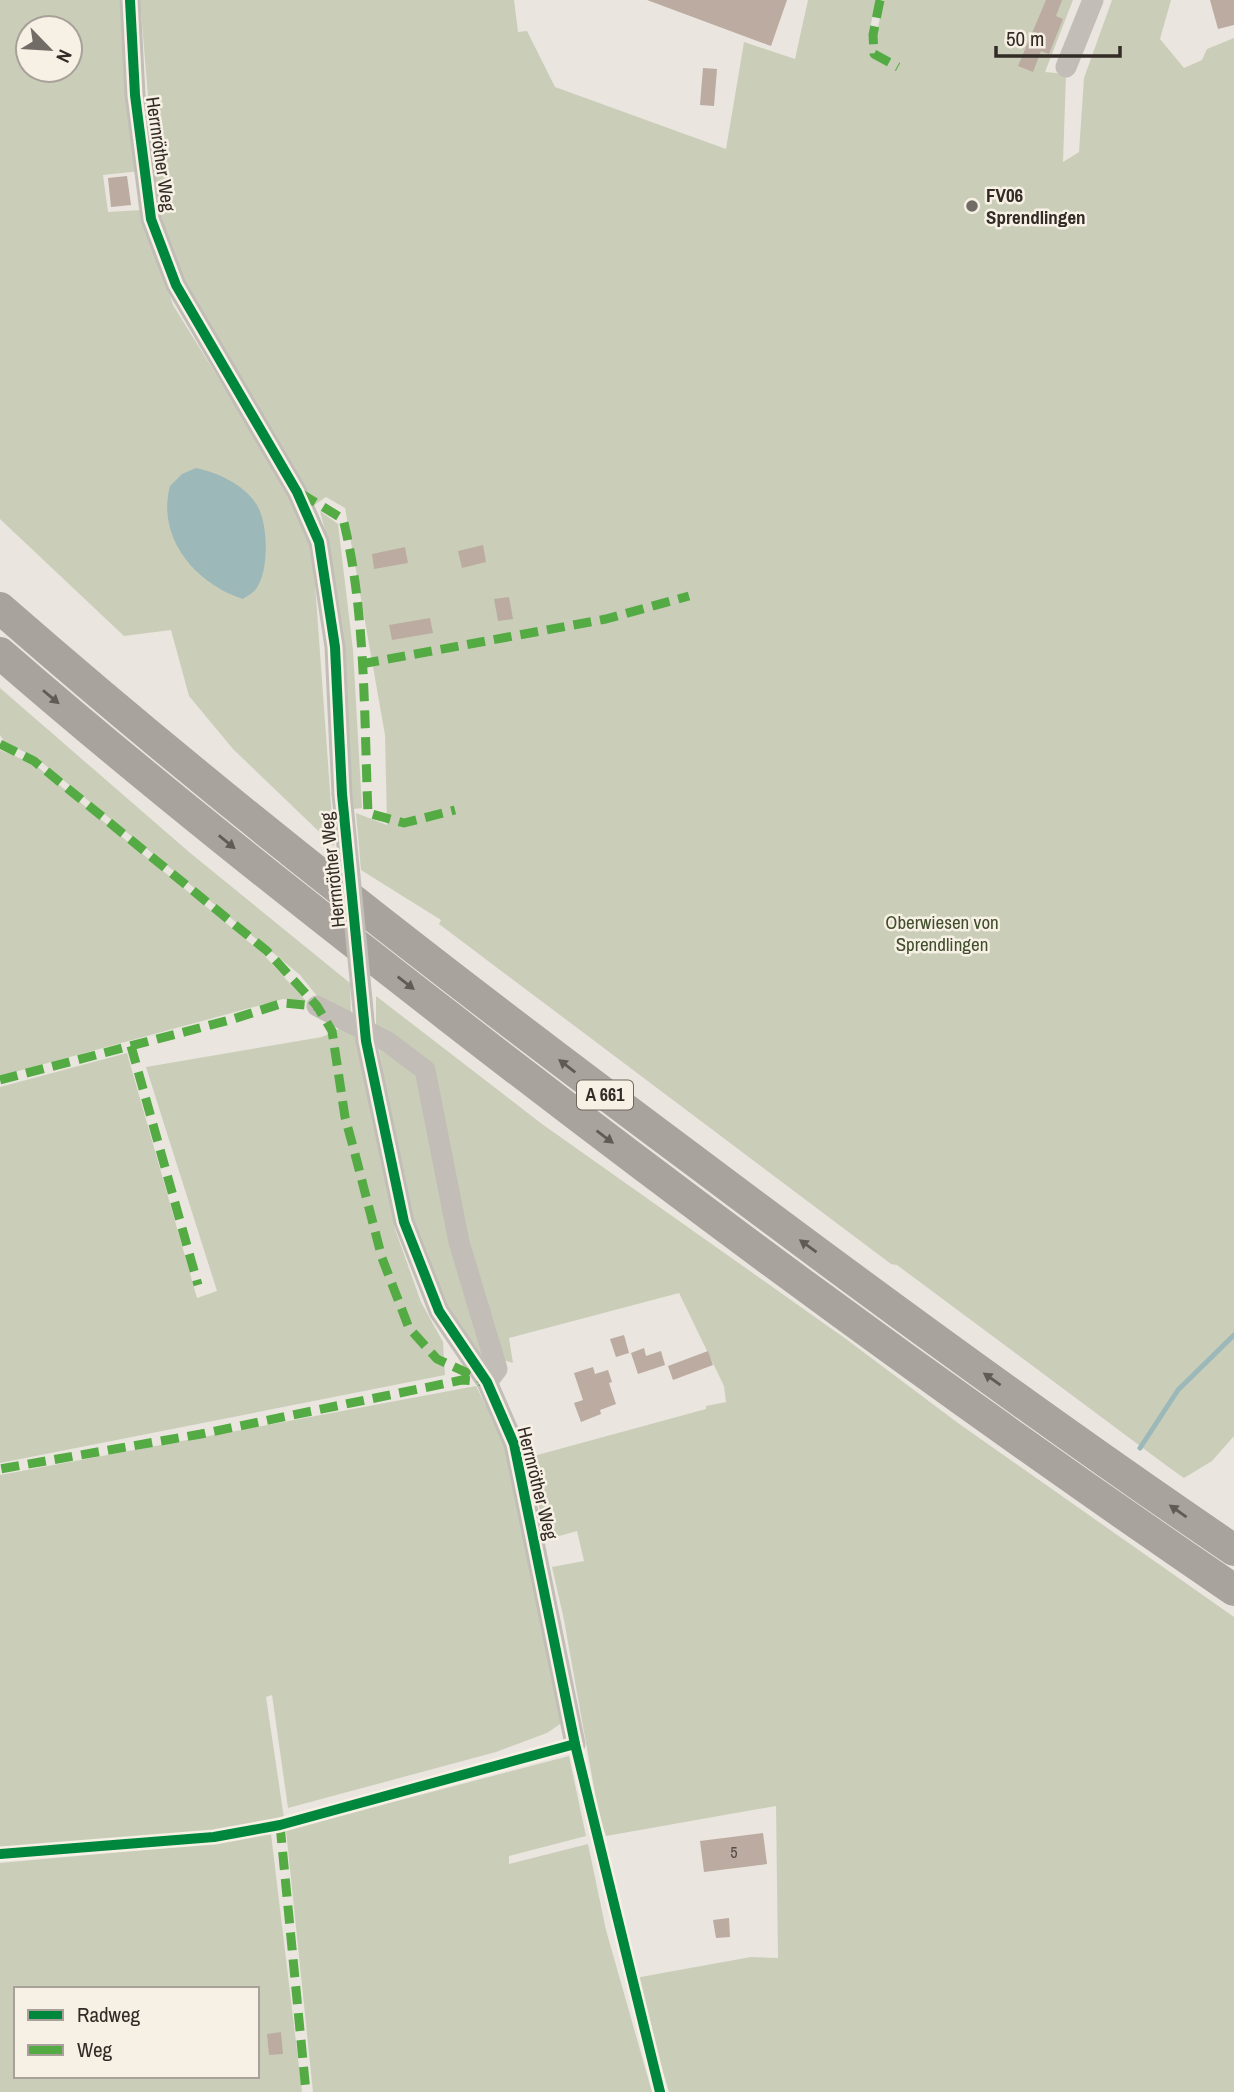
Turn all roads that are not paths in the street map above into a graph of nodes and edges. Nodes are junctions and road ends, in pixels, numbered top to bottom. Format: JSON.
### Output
{"nodes":[{"id":1,"x":130,"y":0,"type":"edge"},
{"id":2,"x":1093,"y":0,"type":"edge"},
{"id":3,"x":1066,"y":67,"type":"dead end"},
{"id":4,"x":0,"y":608,"type":"edge"},
{"id":5,"x":0,"y":653,"type":"edge"},
{"id":6,"x":317,"y":1006,"type":"dead end"},
{"id":7,"x":487,"y":1382,"type":"junction"},
{"id":8,"x":1234,"y":1550,"type":"edge"},
{"id":9,"x":1234,"y":1590,"type":"edge"},
{"id":10,"x":575,"y":1744,"type":"dead end"}],
"edges":[{"from":1,"to":7,"type":"lane","name":"Herrnröther Weg","bridge":true},
{"from":2,"to":3,"type":"lane"},
{"from":8,"to":4,"type":"highway","number":"A 661","one_way":true},
{"from":5,"to":9,"type":"highway","number":"A 661","one_way":true},
{"from":6,"to":7,"type":"lane"},
{"from":7,"to":10,"type":"lane","name":"Herrnröther Weg"}]}
